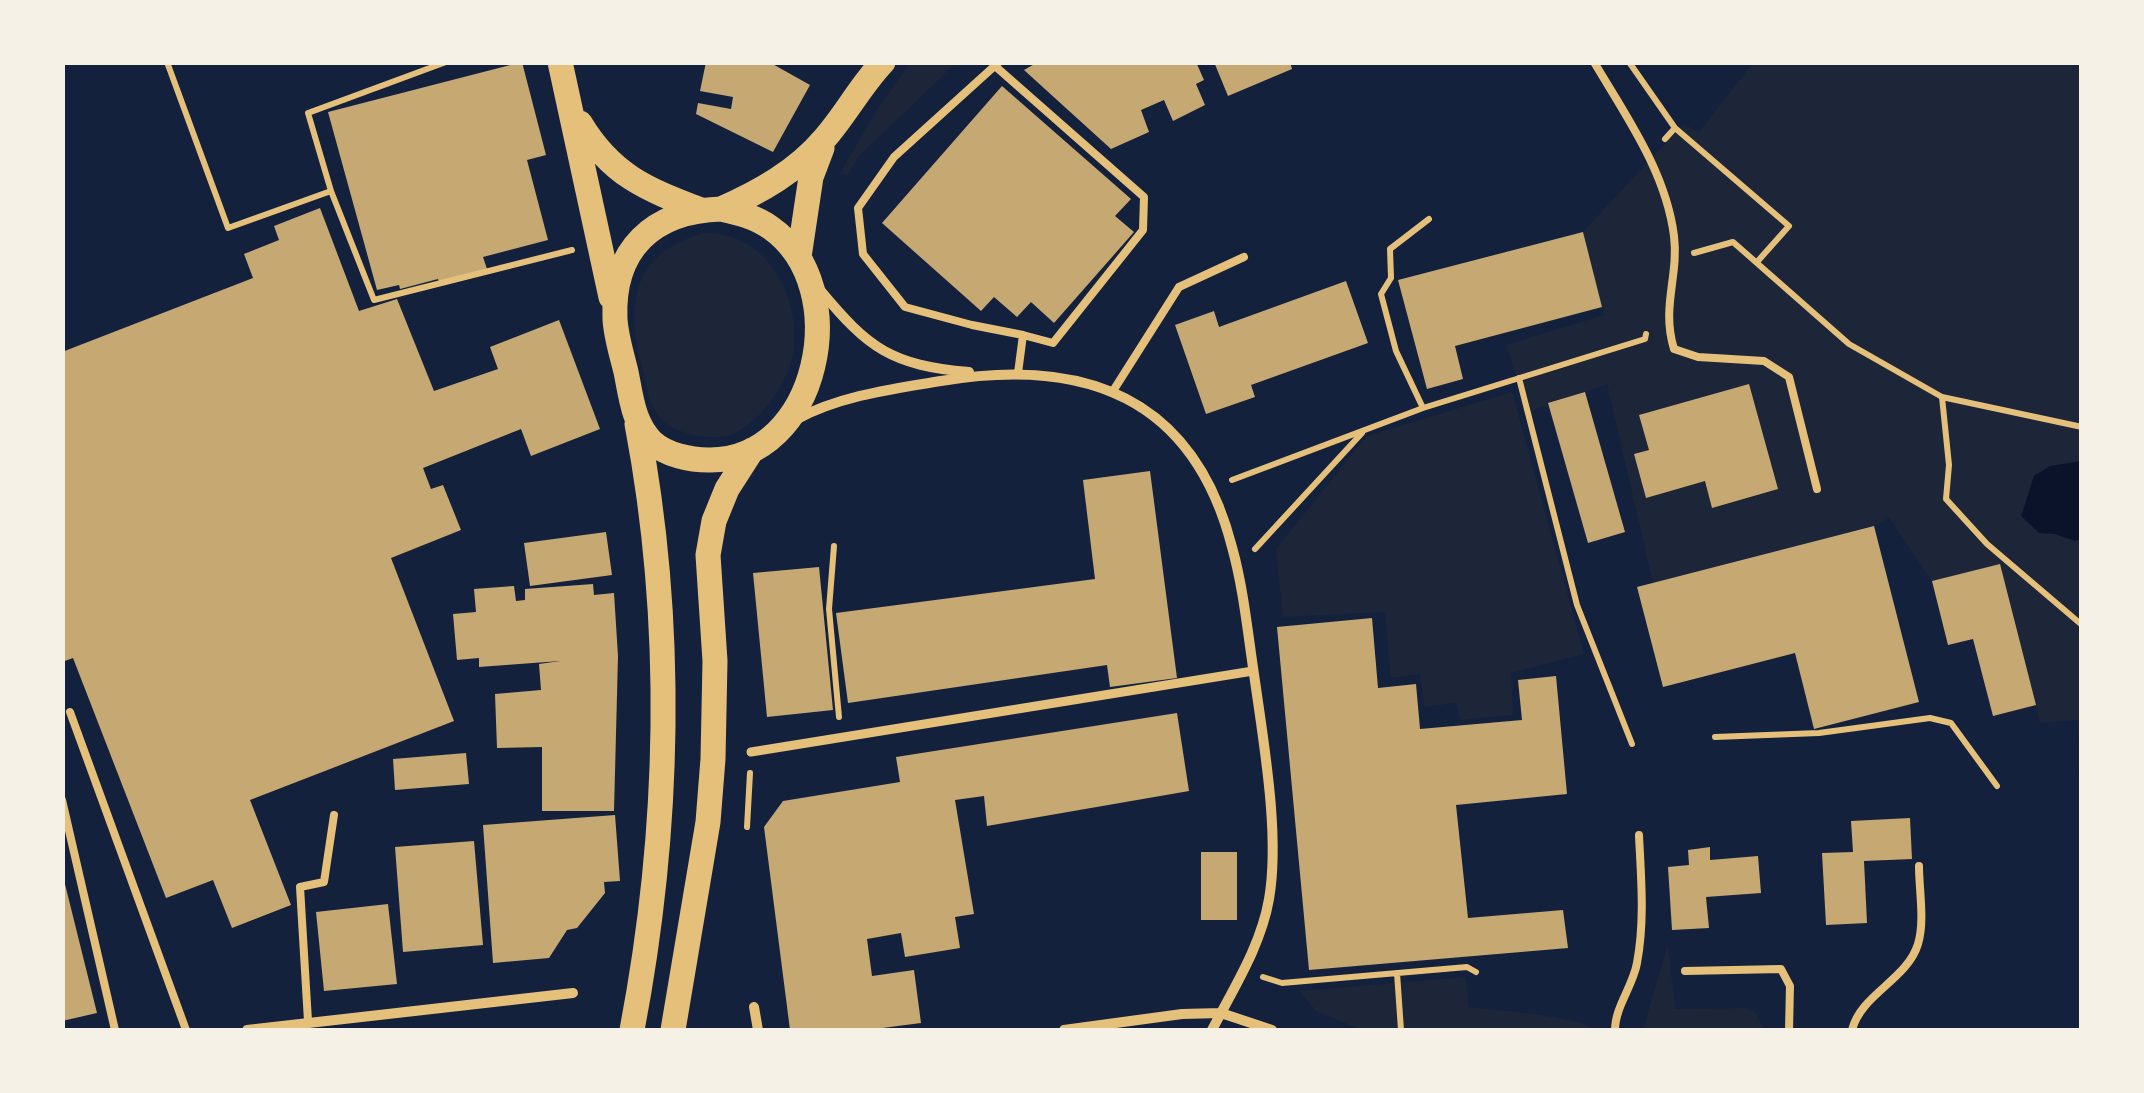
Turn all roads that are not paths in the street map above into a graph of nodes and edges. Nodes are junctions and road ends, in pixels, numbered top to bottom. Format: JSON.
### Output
{"nodes":[{"id":1,"x":560,"y":62,"type":"edge"},
{"id":2,"x":1594,"y":62,"type":"edge"},
{"id":3,"x":997,"y":64,"type":"edge"},
{"id":4,"x":874,"y":67,"type":"edge"},
{"id":5,"x":572,"y":110,"type":"junction"},
{"id":6,"x":825,"y":139,"type":"junction"},
{"id":7,"x":711,"y":210,"type":"junction"},
{"id":8,"x":1244,"y":257,"type":"dead end"},
{"id":9,"x":805,"y":268,"type":"junction"},
{"id":10,"x":615,"y":324,"type":"junction"},
{"id":11,"x":1023,"y":334,"type":"junction"},
{"id":12,"x":1018,"y":373,"type":"junction"},
{"id":13,"x":984,"y":374,"type":"junction"},
{"id":14,"x":1113,"y":392,"type":"junction"},
{"id":15,"x":634,"y":413,"type":"junction"},
{"id":16,"x":776,"y":431,"type":"junction"},
{"id":17,"x":752,"y":450,"type":"junction"},
{"id":18,"x":1817,"y":490,"type":"dead end"},
{"id":19,"x":1254,"y":671,"type":"junction"},
{"id":20,"x":70,"y":712,"type":"dead end"},
{"id":21,"x":751,"y":752,"type":"road end"},
{"id":22,"x":62,"y":800,"type":"edge"},
{"id":23,"x":334,"y":815,"type":"dead end"},
{"id":24,"x":1639,"y":835,"type":"dead end"},
{"id":25,"x":1919,"y":866,"type":"dead end"},
{"id":26,"x":1685,"y":971,"type":"dead end"},
{"id":27,"x":573,"y":994,"type":"dead end"},
{"id":28,"x":754,"y":1007,"type":"dead end"},
{"id":29,"x":1221,"y":1013,"type":"junction"},
{"id":30,"x":308,"y":1021,"type":"junction"},
{"id":31,"x":115,"y":1030,"type":"edge"},
{"id":32,"x":186,"y":1030,"type":"edge"},
{"id":33,"x":246,"y":1030,"type":"edge"},
{"id":34,"x":632,"y":1030,"type":"edge"},
{"id":35,"x":673,"y":1030,"type":"edge"},
{"id":36,"x":758,"y":1030,"type":"edge"},
{"id":37,"x":1064,"y":1030,"type":"edge"},
{"id":38,"x":1212,"y":1030,"type":"edge"},
{"id":39,"x":1272,"y":1030,"type":"edge"},
{"id":40,"x":1614,"y":1030,"type":"edge"},
{"id":41,"x":1790,"y":1030,"type":"edge"},
{"id":42,"x":1852,"y":1030,"type":"edge"}],
"edges":[{"from":1,"to":5,"type":"main road"},
{"from":2,"to":18,"type":"lane"},
{"from":3,"to":11,"type":"lane"},
{"from":3,"to":11,"type":"lane"},
{"from":4,"to":6,"type":"main road"},
{"from":5,"to":7,"type":"main road"},
{"from":5,"to":10,"type":"main road"},
{"from":6,"to":7,"type":"main road"},
{"from":6,"to":9,"type":"main road"},
{"from":7,"to":9,"type":"main road"},
{"from":7,"to":10,"type":"main road"},
{"from":8,"to":14,"type":"lane"},
{"from":9,"to":13,"type":"street"},
{"from":9,"to":16,"type":"main road"},
{"from":10,"to":15,"type":"main road"},
{"from":11,"to":12,"type":"lane"},
{"from":12,"to":13,"type":"street"},
{"from":12,"to":14,"type":"street"},
{"from":13,"to":16,"type":"street"},
{"from":14,"to":19,"type":"street"},
{"from":15,"to":17,"type":"main road"},
{"from":15,"to":34,"type":"main road"},
{"from":16,"to":17,"type":"main road"},
{"from":17,"to":35,"type":"main road"},
{"from":19,"to":21,"type":"street"},
{"from":19,"to":29,"type":"street"},
{"from":20,"to":32,"type":"lane"},
{"from":22,"to":31,"type":"lane"},
{"from":23,"to":30,"type":"lane"},
{"from":24,"to":40,"type":"lane"},
{"from":25,"to":42,"type":"lane"},
{"from":26,"to":41,"type":"lane"},
{"from":27,"to":30,"type":"street"},
{"from":28,"to":36,"type":"street"},
{"from":29,"to":37,"type":"street"},
{"from":29,"to":38,"type":"street"},
{"from":29,"to":39,"type":"street"},
{"from":30,"to":33,"type":"street"}]}
